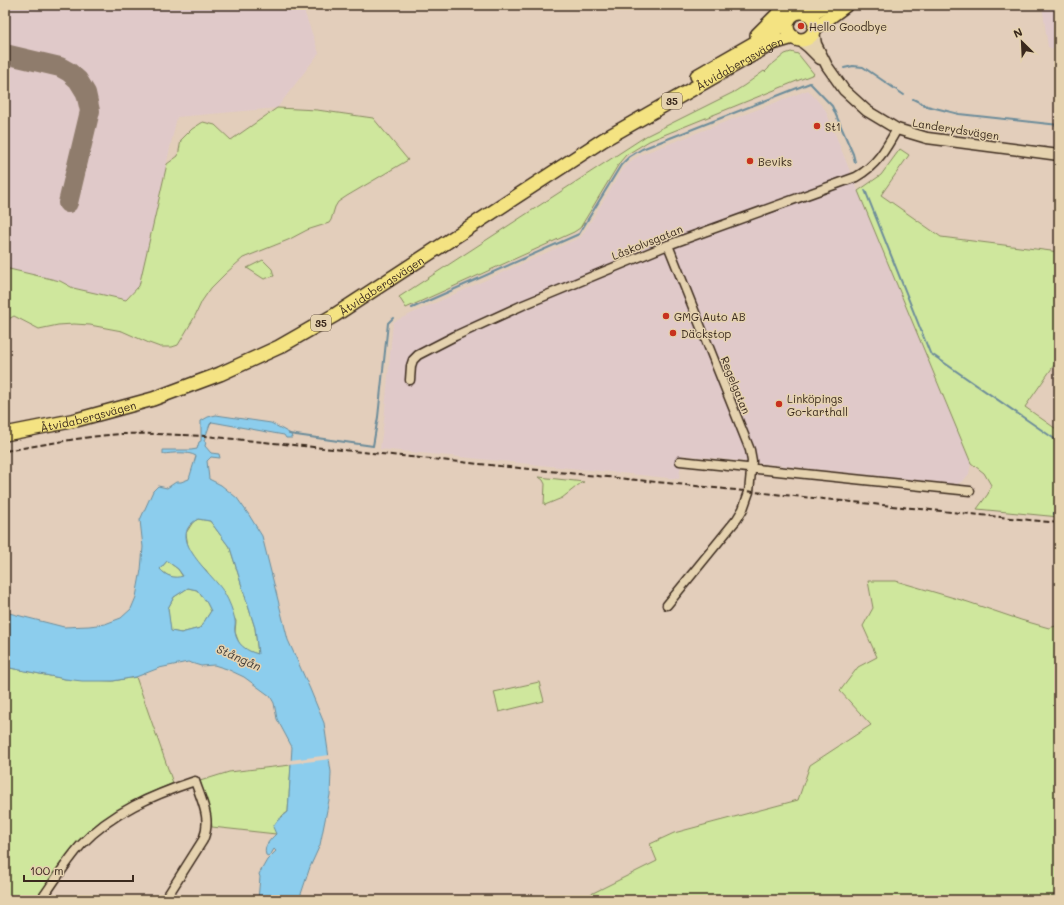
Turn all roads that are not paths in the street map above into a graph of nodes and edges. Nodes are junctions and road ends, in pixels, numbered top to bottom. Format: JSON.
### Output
{"nodes":[{"id":1,"x":792,"y":5,"type":"edge"},
{"id":2,"x":826,"y":5,"type":"edge"},
{"id":3,"x":846,"y":5,"type":"edge"},
{"id":4,"x":806,"y":12,"type":"junction"},
{"id":5,"x":788,"y":21,"type":"junction"},
{"id":6,"x":814,"y":30,"type":"junction"},
{"id":7,"x":796,"y":38,"type":"junction"},
{"id":8,"x":729,"y":57,"type":"junction"},
{"id":9,"x":827,"y":66,"type":"junction"},
{"id":10,"x":897,"y":129,"type":"junction"},
{"id":11,"x":603,"y":140,"type":"junction"},
{"id":12,"x":1059,"y":155,"type":"edge"},
{"id":13,"x":668,"y":245,"type":"junction"},
{"id":14,"x":410,"y":380,"type":"dead end"},
{"id":15,"x":5,"y":434,"type":"edge"},
{"id":16,"x":680,"y":461,"type":"dead end"},
{"id":17,"x":751,"y":468,"type":"junction"},
{"id":18,"x":970,"y":491,"type":"dead end"},
{"id":19,"x":666,"y":605,"type":"dead end"},
{"id":20,"x":41,"y":900,"type":"edge"},
{"id":21,"x":165,"y":900,"type":"edge"}],
"edges":[{"from":1,"to":8,"type":"main road","name":"Åtvidabergsvägen","number":"35"},
{"from":2,"to":4,"type":"main road","number":"35"},
{"from":3,"to":6,"type":"main road","number":"35"},
{"from":4,"to":5,"type":"main road","number":"35"},
{"from":4,"to":6,"type":"main road"},
{"from":5,"to":7,"type":"main road"},
{"from":5,"to":8,"type":"main road","name":"Åtvidabergsvägen","number":"35"},
{"from":6,"to":7,"type":"main road","number":"35"},
{"from":6,"to":9,"type":"street","name":"Landerydsvägen"},
{"from":7,"to":9,"type":"street","name":"Landerydsvägen"},
{"from":7,"to":11,"type":"main road","name":"Åtvidabergsvägen","number":"35"},
{"from":8,"to":11,"type":"main road","name":"Åtvidabergsvägen","number":"35"},
{"from":9,"to":10,"type":"street","name":"Landerydsvägen"},
{"from":10,"to":12,"type":"street","name":"Landerydsvägen"},
{"from":10,"to":13,"type":"street","name":"Låskolvsgatan"},
{"from":11,"to":15,"type":"main road","name":"Åtvidabergsvägen","number":"35"},
{"from":13,"to":14,"type":"street","name":"Låskolvsgatan"},
{"from":13,"to":17,"type":"street","name":"Regelgatan"},
{"from":16,"to":17,"type":"street"},
{"from":17,"to":18,"type":"street"},
{"from":17,"to":19,"type":"street","name":"Regelgatan"},
{"from":20,"to":21,"type":"street"}]}
